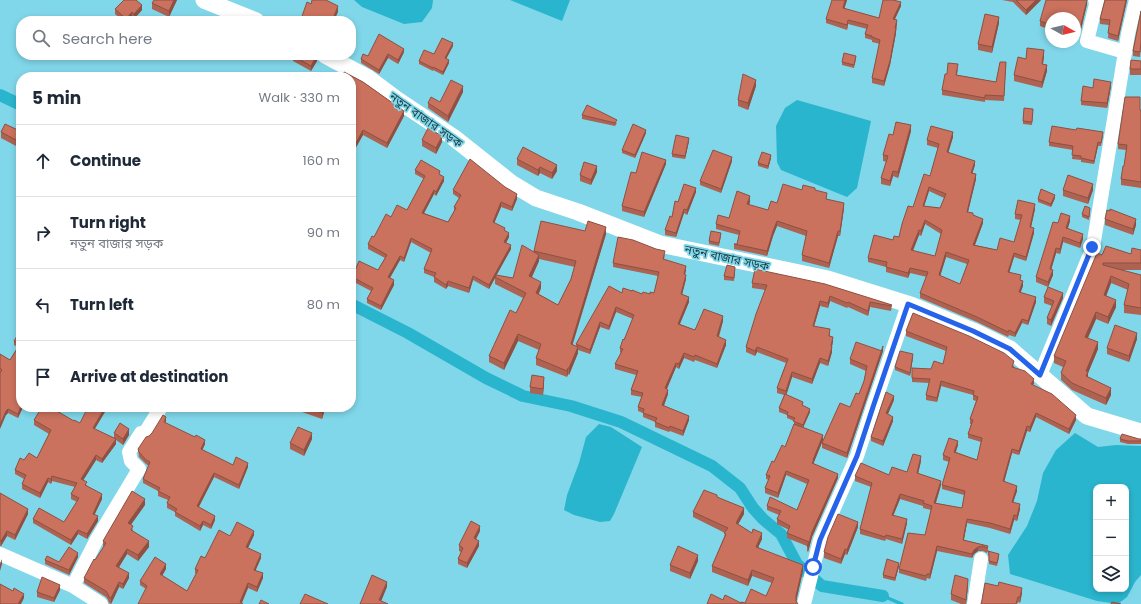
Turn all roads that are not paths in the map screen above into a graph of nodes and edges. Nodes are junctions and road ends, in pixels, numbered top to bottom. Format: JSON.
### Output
{"nodes":[{"id":1,"x":204,"y":0,"type":"edge"},
{"id":2,"x":1095,"y":0,"type":"edge"},
{"id":3,"x":1136,"y":0,"type":"edge"},
{"id":4,"x":244,"y":16,"type":"edge"},
{"id":5,"x":1125,"y":52,"type":"junction"},
{"id":6,"x":331,"y":60,"type":"edge"},
{"id":7,"x":345,"y":72,"type":"edge"},
{"id":8,"x":356,"y":75,"type":"edge"},
{"id":9,"x":908,"y":304,"type":"junction"},
{"id":10,"x":1040,"y":375,"type":"junction"},
{"id":11,"x":158,"y":412,"type":"edge"},
{"id":12,"x":1141,"y":432,"type":"edge"},
{"id":13,"x":0,"y":554,"type":"edge"},
{"id":14,"x":981,"y":559,"type":"dead end"},
{"id":15,"x":73,"y":586,"type":"junction"},
{"id":16,"x":101,"y":604,"type":"edge"},
{"id":17,"x":804,"y":604,"type":"edge"},
{"id":18,"x":974,"y":604,"type":"edge"}],
"edges":[{"from":1,"to":4,"type":"street"},
{"from":2,"to":5,"type":"street"},
{"from":3,"to":5,"type":"street"},
{"from":5,"to":10,"type":"street"},
{"from":6,"to":7,"type":"street","name":"নতুন বাজার সড়ক"},
{"from":8,"to":9,"type":"street","name":"নতুন বাজার সড়ক"},
{"from":9,"to":10,"type":"street","name":"নতুন বাজার সড়ক"},
{"from":9,"to":17,"type":"street"},
{"from":10,"to":12,"type":"street","name":"নতুন বাজার সড়ক"},
{"from":11,"to":15,"type":"street"},
{"from":13,"to":15,"type":"street"},
{"from":14,"to":18,"type":"street"},
{"from":15,"to":16,"type":"street"}]}
